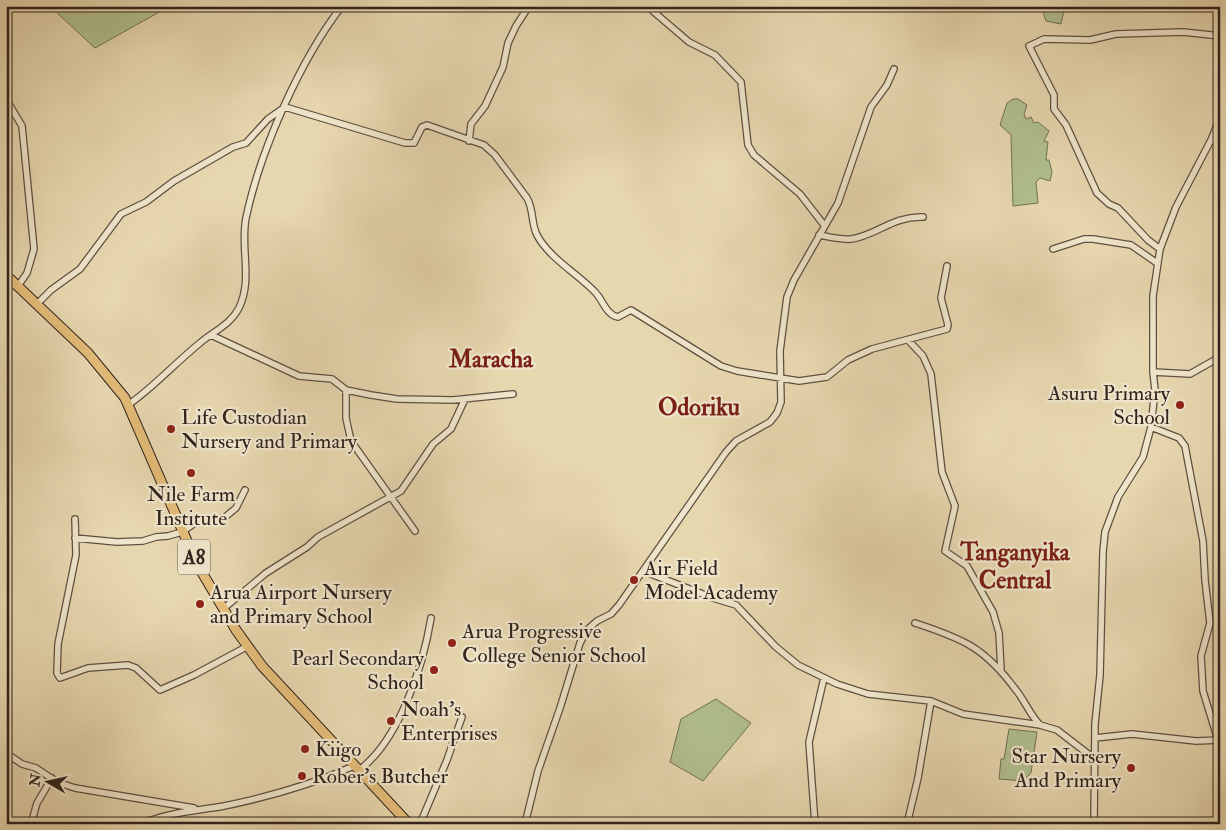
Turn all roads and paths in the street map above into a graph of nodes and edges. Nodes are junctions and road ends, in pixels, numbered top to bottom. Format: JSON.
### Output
{"nodes":[{"id":1,"x":342,"y":6,"type":"edge"},
{"id":2,"x":529,"y":6,"type":"edge"},
{"id":3,"x":647,"y":6,"type":"edge"},
{"id":4,"x":1220,"y":36,"type":"edge"},
{"id":5,"x":894,"y":69,"type":"dead end"},
{"id":6,"x":6,"y":99,"type":"edge"},
{"id":7,"x":285,"y":107,"type":"junction"},
{"id":8,"x":1220,"y":118,"type":"edge"},
{"id":9,"x":1211,"y":140,"type":"junction"},
{"id":10,"x":468,"y":141,"type":"junction"},
{"id":11,"x":1220,"y":143,"type":"edge"},
{"id":12,"x":923,"y":217,"type":"dead end"},
{"id":13,"x":824,"y":225,"type":"junction"},
{"id":14,"x":820,"y":235,"type":"junction"},
{"id":15,"x":1053,"y":249,"type":"dead end"},
{"id":16,"x":1160,"y":249,"type":"junction"},
{"id":17,"x":1157,"y":263,"type":"junction"},
{"id":18,"x":947,"y":266,"type":"dead end"},
{"id":19,"x":6,"y":275,"type":"edge"},
{"id":20,"x":18,"y":286,"type":"junction"},
{"id":21,"x":37,"y":304,"type":"junction"},
{"id":22,"x":211,"y":335,"type":"junction"},
{"id":23,"x":908,"y":340,"type":"junction"},
{"id":24,"x":1220,"y":357,"type":"edge"},
{"id":25,"x":1153,"y":372,"type":"junction"},
{"id":26,"x":780,"y":378,"type":"junction"},
{"id":27,"x":346,"y":390,"type":"junction"},
{"id":28,"x":513,"y":394,"type":"dead end"},
{"id":29,"x":465,"y":399,"type":"junction"},
{"id":30,"x":128,"y":405,"type":"junction"},
{"id":31,"x":1151,"y":427,"type":"junction"},
{"id":32,"x":245,"y":490,"type":"dead end"},
{"id":33,"x":390,"y":498,"type":"junction"},
{"id":34,"x":75,"y":519,"type":"dead end"},
{"id":35,"x":416,"y":531,"type":"dead end"},
{"id":36,"x":182,"y":532,"type":"junction"},
{"id":37,"x":75,"y":538,"type":"junction"},
{"id":38,"x":643,"y":572,"type":"junction"},
{"id":39,"x":223,"y":609,"type":"junction"},
{"id":40,"x":431,"y":618,"type":"dead end"},
{"id":41,"x":915,"y":623,"type":"dead end"},
{"id":42,"x":248,"y":646,"type":"junction"},
{"id":43,"x":1001,"y":670,"type":"junction"},
{"id":44,"x":824,"y":678,"type":"junction"},
{"id":45,"x":931,"y":701,"type":"junction"},
{"id":46,"x":462,"y":717,"type":"dead end"},
{"id":47,"x":1040,"y":725,"type":"junction"},
{"id":48,"x":1095,"y":738,"type":"junction"},
{"id":49,"x":1219,"y":740,"type":"edge"},
{"id":50,"x":6,"y":753,"type":"edge"},
{"id":51,"x":1096,"y":760,"type":"junction"},
{"id":52,"x":356,"y":769,"type":"junction"},
{"id":53,"x":52,"y":778,"type":"junction"},
{"id":54,"x":196,"y":809,"type":"junction"},
{"id":55,"x":31,"y":824,"type":"edge"},
{"id":56,"x":141,"y":824,"type":"edge"},
{"id":57,"x":409,"y":824,"type":"edge"},
{"id":58,"x":420,"y":824,"type":"edge"},
{"id":59,"x":525,"y":824,"type":"edge"},
{"id":60,"x":815,"y":824,"type":"edge"},
{"id":61,"x":907,"y":824,"type":"edge"},
{"id":62,"x":1094,"y":824,"type":"edge"}],
"edges":[{"from":1,"to":7,"type":"street"},
{"from":2,"to":10,"type":"street"},
{"from":3,"to":13,"type":"street"},
{"from":4,"to":16,"type":"street"},
{"from":5,"to":13,"type":"street"},
{"from":6,"to":20,"type":"street"},
{"from":7,"to":10,"type":"street"},
{"from":7,"to":21,"type":"street"},
{"from":7,"to":22,"type":"street"},
{"from":8,"to":9,"type":"street"},
{"from":9,"to":11,"type":"street"},
{"from":9,"to":16,"type":"street"},
{"from":10,"to":26,"type":"street"},
{"from":12,"to":14,"type":"street"},
{"from":13,"to":14,"type":"street"},
{"from":14,"to":26,"type":"street"},
{"from":15,"to":17,"type":"street"},
{"from":16,"to":17,"type":"street"},
{"from":17,"to":25,"type":"street"},
{"from":18,"to":23,"type":"street"},
{"from":19,"to":20,"type":"main road","number":"A8"},
{"from":20,"to":21,"type":"main road","number":"A8"},
{"from":21,"to":30,"type":"main road","number":"A8"},
{"from":22,"to":27,"type":"street"},
{"from":22,"to":30,"type":"street"},
{"from":23,"to":26,"type":"street"},
{"from":23,"to":43,"type":"street"},
{"from":24,"to":25,"type":"street"},
{"from":25,"to":31,"type":"street"},
{"from":26,"to":38,"type":"street"},
{"from":27,"to":29,"type":"street"},
{"from":27,"to":33,"type":"street"},
{"from":28,"to":29,"type":"street"},
{"from":29,"to":33,"type":"street"},
{"from":30,"to":36,"type":"main road","number":"A8"},
{"from":31,"to":48,"type":"street"},
{"from":31,"to":49,"type":"street"},
{"from":32,"to":36,"type":"street"},
{"from":33,"to":35,"type":"street"},
{"from":33,"to":39,"type":"street"},
{"from":34,"to":37,"type":"street"},
{"from":36,"to":37,"type":"street"},
{"from":36,"to":39,"type":"main road","number":"A8"},
{"from":37,"to":42,"type":"street"},
{"from":38,"to":44,"type":"street"},
{"from":38,"to":59,"type":"street"},
{"from":39,"to":42,"type":"main road","number":"A8"},
{"from":40,"to":52,"type":"street"},
{"from":41,"to":43,"type":"street"},
{"from":42,"to":52,"type":"main road","number":"A8"},
{"from":43,"to":47,"type":"street"},
{"from":44,"to":45,"type":"street"},
{"from":44,"to":60,"type":"street"},
{"from":45,"to":47,"type":"street"},
{"from":45,"to":61,"type":"street"},
{"from":46,"to":58,"type":"street"},
{"from":47,"to":51,"type":"street"},
{"from":48,"to":49,"type":"street"},
{"from":48,"to":51,"type":"street"},
{"from":50,"to":53,"type":"street"},
{"from":51,"to":62,"type":"street"},
{"from":52,"to":54,"type":"street"},
{"from":52,"to":57,"type":"main road","number":"A8"},
{"from":53,"to":54,"type":"street"},
{"from":53,"to":55,"type":"street"},
{"from":54,"to":56,"type":"street"}]}
